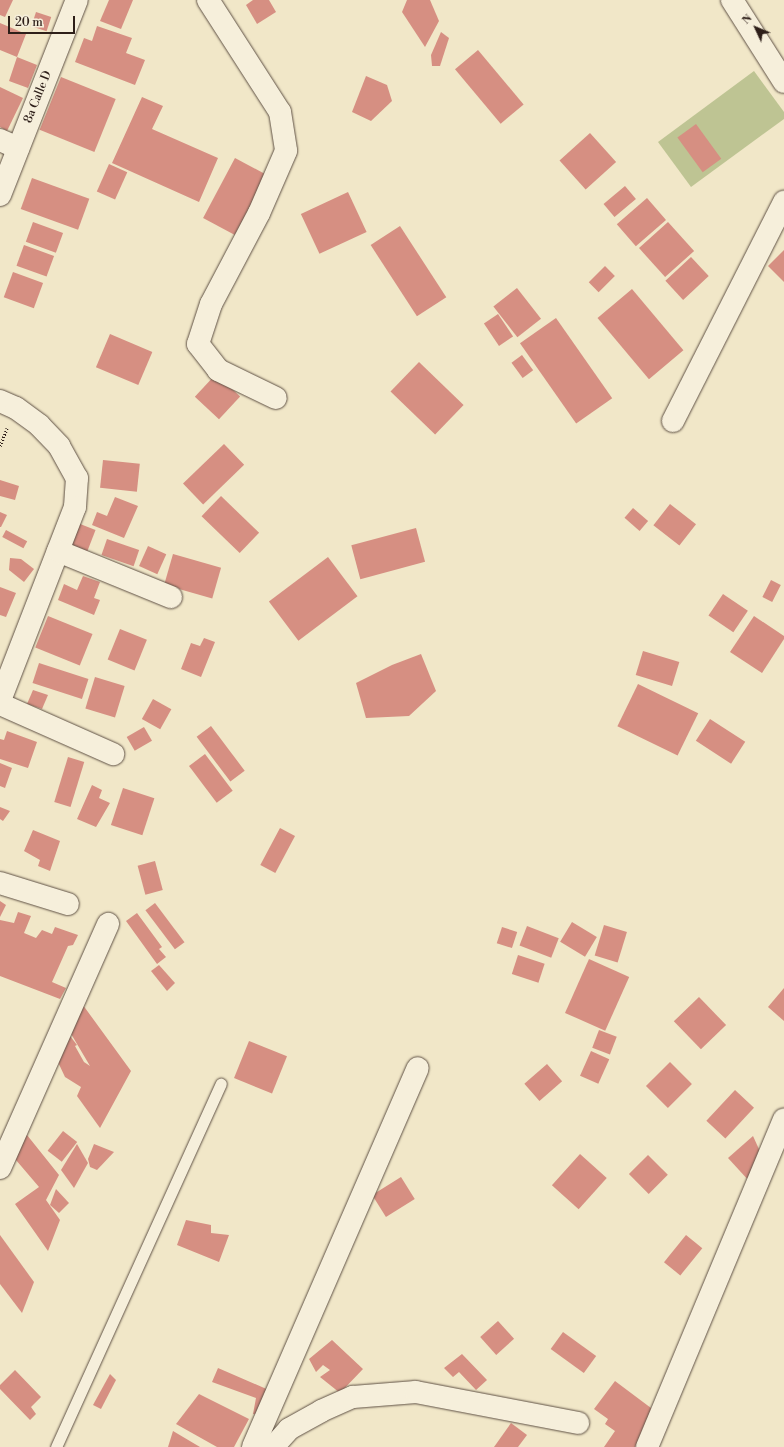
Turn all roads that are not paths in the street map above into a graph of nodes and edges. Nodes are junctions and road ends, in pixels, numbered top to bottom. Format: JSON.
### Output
{"nodes":[{"id":1,"x":77,"y":0,"type":"edge"},
{"id":2,"x":208,"y":0,"type":"edge"},
{"id":3,"x":732,"y":0,"type":"edge"},
{"id":4,"x":784,"y":82,"type":"edge"},
{"id":5,"x":9,"y":144,"type":"edge"},
{"id":6,"x":0,"y":195,"type":"edge"},
{"id":7,"x":784,"y":202,"type":"edge"},
{"id":8,"x":276,"y":398,"type":"dead end"},
{"id":9,"x":0,"y":401,"type":"edge"},
{"id":10,"x":673,"y":421,"type":"dead end"},
{"id":11,"x":58,"y":552,"type":"junction"},
{"id":12,"x":171,"y":597,"type":"dead end"},
{"id":13,"x":0,"y":700,"type":"edge"},
{"id":14,"x":0,"y":704,"type":"edge"},
{"id":15,"x":113,"y":754,"type":"dead end"},
{"id":16,"x":0,"y":883,"type":"edge"},
{"id":17,"x":68,"y":904,"type":"dead end"},
{"id":18,"x":108,"y":924,"type":"dead end"},
{"id":19,"x":418,"y":1068,"type":"dead end"},
{"id":20,"x":221,"y":1084,"type":"dead end"},
{"id":21,"x":784,"y":1120,"type":"edge"},
{"id":22,"x":0,"y":1168,"type":"edge"},
{"id":23,"x":578,"y":1423,"type":"dead end"},
{"id":24,"x":56,"y":1447,"type":"edge"},
{"id":25,"x":253,"y":1447,"type":"edge"},
{"id":26,"x":273,"y":1447,"type":"edge"},
{"id":27,"x":647,"y":1447,"type":"edge"}],
"edges":[{"from":1,"to":5,"type":"street","name":"8a Calle D"},
{"from":2,"to":8,"type":"street"},
{"from":3,"to":4,"type":"street"},
{"from":5,"to":6,"type":"street","name":"8a Calle D"},
{"from":7,"to":10,"type":"street"},
{"from":9,"to":11,"type":"street"},
{"from":11,"to":12,"type":"street"},
{"from":11,"to":13,"type":"street"},
{"from":14,"to":15,"type":"street"},
{"from":16,"to":17,"type":"street"},
{"from":18,"to":22,"type":"street"},
{"from":19,"to":25,"type":"street"},
{"from":20,"to":24,"type":"lane"},
{"from":21,"to":27,"type":"street"},
{"from":23,"to":26,"type":"street"}]}
